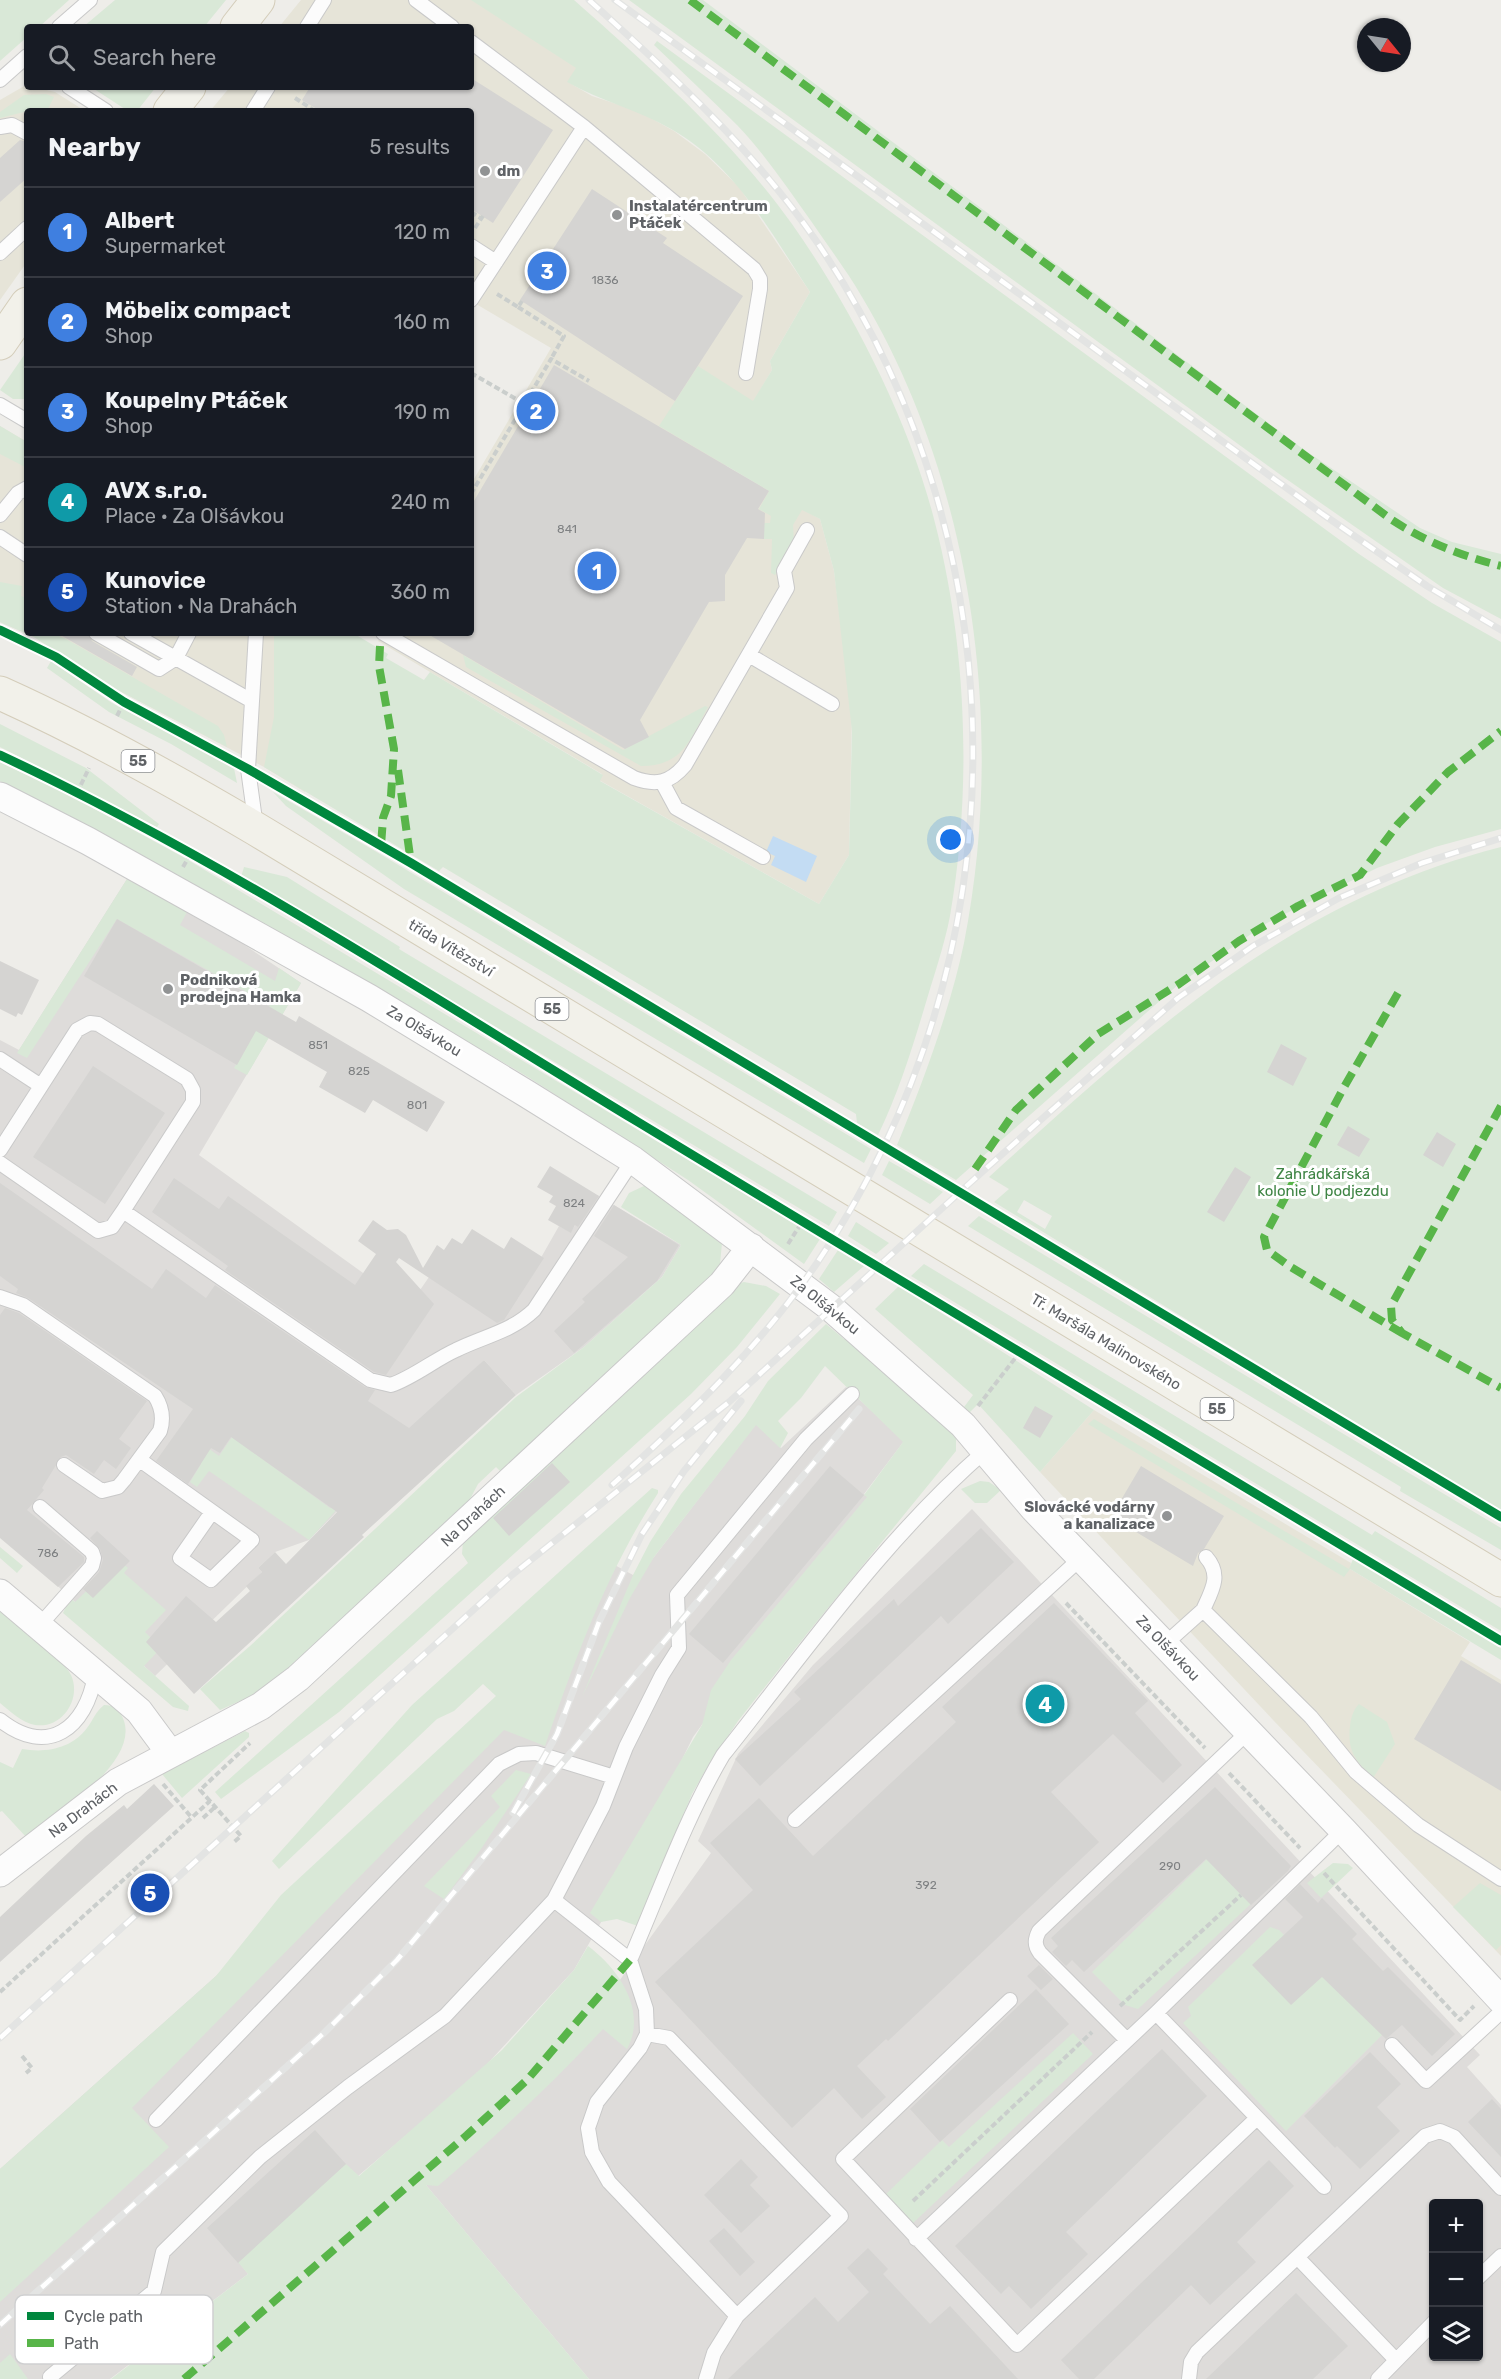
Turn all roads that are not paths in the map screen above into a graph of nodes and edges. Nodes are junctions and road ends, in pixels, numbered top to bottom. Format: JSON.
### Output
{"nodes":[{"id":1,"x":90,"y":0,"type":"edge"},
{"id":2,"x":258,"y":0,"type":"edge"},
{"id":3,"x":324,"y":0,"type":"edge"},
{"id":4,"x":416,"y":0,"type":"edge"},
{"id":5,"x":62,"y":24,"type":"edge"},
{"id":6,"x":239,"y":24,"type":"edge"},
{"id":7,"x":309,"y":24,"type":"edge"},
{"id":8,"x":448,"y":24,"type":"edge"},
{"id":9,"x":474,"y":44,"type":"edge"},
{"id":10,"x":24,"y":61,"type":"edge"},
{"id":11,"x":0,"y":80,"type":"edge"},
{"id":12,"x":74,"y":90,"type":"edge"},
{"id":13,"x":187,"y":90,"type":"edge"},
{"id":14,"x":267,"y":90,"type":"edge"},
{"id":15,"x":101,"y":108,"type":"edge"},
{"id":16,"x":172,"y":108,"type":"edge"},
{"id":17,"x":258,"y":108,"type":"edge"},
{"id":18,"x":24,"y":121,"type":"edge"},
{"id":19,"x":6,"y":126,"type":"edge"},
{"id":20,"x":584,"y":127,"type":"junction"},
{"id":21,"x":24,"y":132,"type":"edge"},
{"id":22,"x":24,"y":231,"type":"edge"},
{"id":23,"x":474,"y":248,"type":"edge"},
{"id":24,"x":0,"y":253,"type":"edge"},
{"id":25,"x":496,"y":262,"type":"junction"},
{"id":26,"x":474,"y":295,"type":"edge"},
{"id":27,"x":24,"y":308,"type":"edge"},
{"id":28,"x":0,"y":343,"type":"edge"},
{"id":29,"x":746,"y":373,"type":"dead end"},
{"id":30,"x":0,"y":405,"type":"edge"},
{"id":31,"x":24,"y":419,"type":"edge"},
{"id":32,"x":24,"y":490,"type":"edge"},
{"id":33,"x":0,"y":515,"type":"edge"},
{"id":34,"x":807,"y":530,"type":"dead end"},
{"id":35,"x":0,"y":537,"type":"edge"},
{"id":36,"x":24,"y":553,"type":"edge"},
{"id":37,"x":101,"y":636,"type":"edge"},
{"id":38,"x":136,"y":636,"type":"edge"},
{"id":39,"x":183,"y":636,"type":"edge"},
{"id":40,"x":256,"y":636,"type":"edge"},
{"id":41,"x":389,"y":636,"type":"edge"},
{"id":42,"x":748,"y":655,"type":"junction"},
{"id":43,"x":176,"y":658,"type":"junction"},
{"id":44,"x":0,"y":693,"type":"edge"},
{"id":45,"x":252,"y":701,"type":"junction"},
{"id":46,"x":832,"y":704,"type":"dead end"},
{"id":47,"x":662,"y":782,"type":"junction"},
{"id":48,"x":0,"y":796,"type":"edge"},
{"id":49,"x":256,"y":829,"type":"junction"},
{"id":50,"x":763,"y":856,"type":"dead end"},
{"id":51,"x":0,"y":1059,"type":"edge"},
{"id":52,"x":41,"y":1086,"type":"junction"},
{"id":53,"x":0,"y":1150,"type":"edge"},
{"id":54,"x":633,"y":1160,"type":"junction"},
{"id":55,"x":0,"y":1163,"type":"edge"},
{"id":56,"x":123,"y":1211,"type":"junction"},
{"id":57,"x":896,"y":1215,"type":"joint"},
{"id":58,"x":751,"y":1247,"type":"junction"},
{"id":59,"x":0,"y":1297,"type":"edge"},
{"id":60,"x":852,"y":1394,"type":"dead end"},
{"id":61,"x":985,"y":1451,"type":"junction"},
{"id":62,"x":140,"y":1460,"type":"junction"},
{"id":63,"x":64,"y":1466,"type":"dead end"},
{"id":64,"x":39,"y":1507,"type":"dead end"},
{"id":65,"x":212,"y":1512,"type":"junction"},
{"id":66,"x":1206,"y":1557,"type":"dead end"},
{"id":67,"x":1081,"y":1558,"type":"junction"},
{"id":68,"x":1501,"y":1580,"type":"edge"},
{"id":69,"x":0,"y":1593,"type":"edge"},
{"id":70,"x":1203,"y":1610,"type":"junction"},
{"id":71,"x":39,"y":1626,"type":"junction"},
{"id":72,"x":1164,"y":1645,"type":"junction"},
{"id":73,"x":95,"y":1675,"type":"junction"},
{"id":74,"x":0,"y":1720,"type":"edge"},
{"id":75,"x":1248,"y":1732,"type":"junction"},
{"id":76,"x":170,"y":1752,"type":"junction"},
{"id":77,"x":614,"y":1777,"type":"junction"},
{"id":78,"x":795,"y":1820,"type":"dead end"},
{"id":79,"x":1343,"y":1830,"type":"junction"},
{"id":80,"x":0,"y":1873,"type":"edge"},
{"id":81,"x":1501,"y":1879,"type":"edge"},
{"id":82,"x":554,"y":1900,"type":"junction"},
{"id":83,"x":630,"y":1960,"type":"junction"},
{"id":84,"x":1499,"y":1993,"type":"edge"},
{"id":85,"x":1010,"y":2000,"type":"dead end"},
{"id":86,"x":1156,"y":2013,"type":"junction"},
{"id":87,"x":647,"y":2034,"type":"junction"},
{"id":88,"x":1127,"y":2040,"type":"junction"},
{"id":89,"x":1392,"y":2045,"type":"dead end"},
{"id":90,"x":1257,"y":2118,"type":"junction"},
{"id":91,"x":156,"y":2120,"type":"dead end"},
{"id":92,"x":1324,"y":2187,"type":"dead end"},
{"id":93,"x":1501,"y":2188,"type":"edge"},
{"id":94,"x":916,"y":2239,"type":"junction"},
{"id":95,"x":1501,"y":2256,"type":"edge"},
{"id":96,"x":1298,"y":2258,"type":"junction"},
{"id":97,"x":1483,"y":2274,"type":"edge"},
{"id":98,"x":149,"y":2295,"type":"edge"},
{"id":99,"x":737,"y":2316,"type":"junction"},
{"id":100,"x":1429,"y":2327,"type":"edge"},
{"id":101,"x":1396,"y":2360,"type":"junction"},
{"id":102,"x":67,"y":2364,"type":"edge"},
{"id":103,"x":50,"y":2378,"type":"dead end"},
{"id":104,"x":706,"y":2379,"type":"edge"},
{"id":105,"x":1189,"y":2379,"type":"edge"},
{"id":106,"x":1378,"y":2379,"type":"edge"}],
"edges":[{"from":1,"to":5,"type":"lane"},
{"from":2,"to":6,"type":"main road"},
{"from":3,"to":7,"type":"lane"},
{"from":4,"to":8,"type":"lane"},
{"from":9,"to":20,"type":"lane"},
{"from":10,"to":11,"type":"lane"},
{"from":12,"to":15,"type":"lane"},
{"from":13,"to":16,"type":"main road"},
{"from":14,"to":17,"type":"lane"},
{"from":18,"to":19,"type":"lane"},
{"from":19,"to":21,"type":"lane"},
{"from":20,"to":25,"type":"lane"},
{"from":20,"to":29,"type":"lane"},
{"from":22,"to":24,"type":"lane"},
{"from":23,"to":25,"type":"lane"},
{"from":25,"to":26,"type":"lane"},
{"from":27,"to":28,"type":"main road"},
{"from":30,"to":31,"type":"lane"},
{"from":32,"to":33,"type":"lane"},
{"from":34,"to":42,"type":"lane"},
{"from":35,"to":36,"type":"lane"},
{"from":37,"to":43,"type":"lane"},
{"from":38,"to":43,"type":"lane"},
{"from":39,"to":43,"type":"lane"},
{"from":40,"to":45,"type":"lane"},
{"from":41,"to":47,"type":"lane"},
{"from":42,"to":46,"type":"lane"},
{"from":42,"to":47,"type":"lane"},
{"from":43,"to":45,"type":"lane"},
{"from":44,"to":49,"type":"main road","name":"třída Vítězství","number":"55"},
{"from":45,"to":49,"type":"lane"},
{"from":47,"to":50,"type":"lane"},
{"from":48,"to":54,"type":"street","name":"Za Olšávkou"},
{"from":49,"to":57,"type":"main road","name":"třída Vítězství","number":"55"},
{"from":51,"to":52,"type":"lane"},
{"from":52,"to":53,"type":"lane"},
{"from":52,"to":56,"type":"lane"},
{"from":54,"to":56,"type":"lane"},
{"from":54,"to":58,"type":"street","name":"Za Olšávkou"},
{"from":55,"to":56,"type":"lane"},
{"from":57,"to":68,"type":"main road","name":"Tř. Maršála Malinovského","number":"55"},
{"from":58,"to":61,"type":"street","name":"Za Olšávkou"},
{"from":58,"to":76,"type":"street","name":"Na Drahách"},
{"from":59,"to":62,"type":"lane"},
{"from":60,"to":77,"type":"lane"},
{"from":61,"to":67,"type":"street","name":"Za Olšávkou"},
{"from":61,"to":83,"type":"lane"},
{"from":62,"to":63,"type":"lane"},
{"from":62,"to":65,"type":"lane"},
{"from":64,"to":71,"type":"lane"},
{"from":65,"to":65,"type":"lane"},
{"from":66,"to":70,"type":"lane"},
{"from":67,"to":72,"type":"street","name":"Za Olšávkou"},
{"from":67,"to":78,"type":"lane"},
{"from":69,"to":71,"type":"street"},
{"from":70,"to":72,"type":"lane"},
{"from":70,"to":81,"type":"lane"},
{"from":71,"to":73,"type":"street"},
{"from":72,"to":75,"type":"street","name":"Za Olšávkou"},
{"from":73,"to":74,"type":"lane"},
{"from":73,"to":76,"type":"street"},
{"from":75,"to":79,"type":"street","name":"Za Olšávkou"},
{"from":75,"to":88,"type":"lane"},
{"from":76,"to":80,"type":"street","name":"Na Drahách"},
{"from":77,"to":82,"type":"lane"},
{"from":77,"to":91,"type":"lane"},
{"from":79,"to":84,"type":"street","name":"Za Olšávkou"},
{"from":79,"to":86,"type":"lane"},
{"from":82,"to":83,"type":"lane"},
{"from":82,"to":98,"type":"lane"},
{"from":83,"to":87,"type":"lane"},
{"from":84,"to":89,"type":"lane"},
{"from":85,"to":94,"type":"lane"},
{"from":86,"to":88,"type":"lane"},
{"from":86,"to":90,"type":"lane"},
{"from":87,"to":99,"type":"lane"},
{"from":87,"to":99,"type":"lane"},
{"from":88,"to":94,"type":"lane"},
{"from":90,"to":92,"type":"lane"},
{"from":90,"to":94,"type":"lane"},
{"from":93,"to":96,"type":"lane"},
{"from":95,"to":97,"type":"lane"},
{"from":96,"to":101,"type":"lane"},
{"from":96,"to":105,"type":"lane"},
{"from":99,"to":104,"type":"lane"},
{"from":100,"to":101,"type":"lane"},
{"from":101,"to":106,"type":"lane"},
{"from":102,"to":103,"type":"lane"}]}
